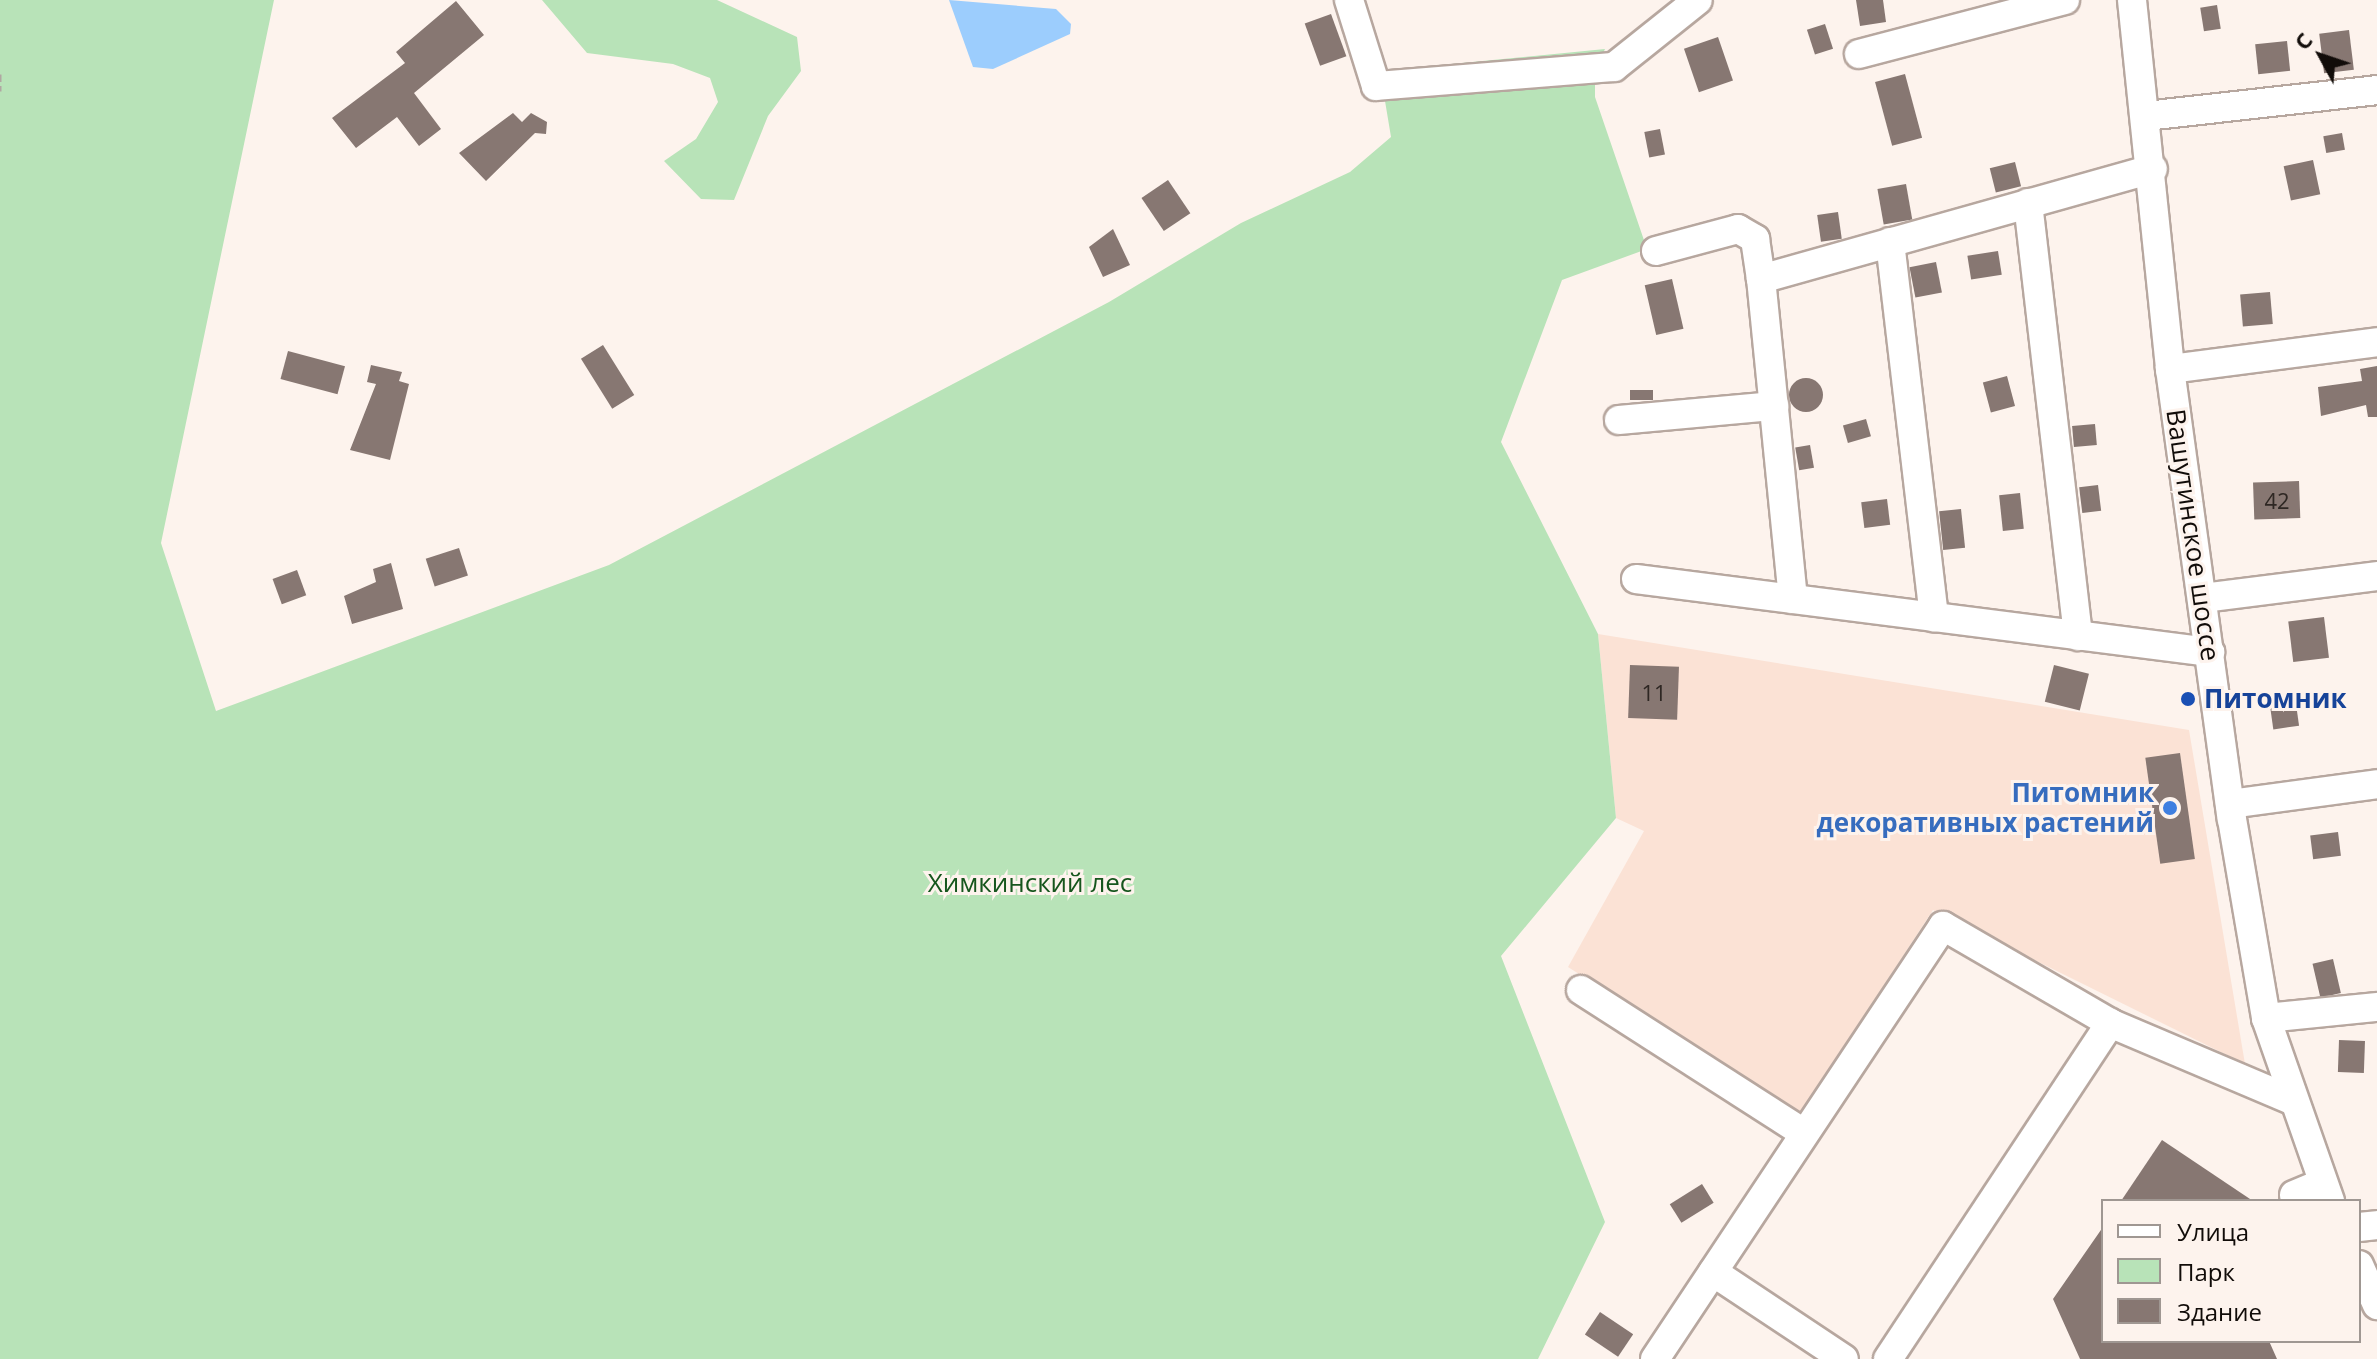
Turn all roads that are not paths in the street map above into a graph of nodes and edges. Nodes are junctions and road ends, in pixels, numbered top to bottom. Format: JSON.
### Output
{"nodes":[{"id":1,"x":1349,"y":0,"type":"edge"},
{"id":2,"x":1698,"y":0,"type":"edge"},
{"id":3,"x":2065,"y":0,"type":"edge"},
{"id":4,"x":2132,"y":0,"type":"edge"},
{"id":5,"x":1859,"y":54,"type":"dead end"},
{"id":6,"x":2377,"y":90,"type":"edge"},
{"id":7,"x":2146,"y":116,"type":"junction"},
{"id":8,"x":2153,"y":169,"type":"junction"},
{"id":9,"x":2028,"y":203,"type":"junction"},
{"id":10,"x":1890,"y":242,"type":"junction"},
{"id":11,"x":1656,"y":251,"type":"dead end"},
{"id":12,"x":1761,"y":279,"type":"junction"},
{"id":13,"x":2377,"y":342,"type":"edge"},
{"id":14,"x":2170,"y":369,"type":"junction"},
{"id":15,"x":1774,"y":406,"type":"junction"},
{"id":16,"x":1619,"y":420,"type":"dead end"},
{"id":17,"x":2377,"y":576,"type":"edge"},
{"id":18,"x":1636,"y":579,"type":"dead end"},
{"id":19,"x":2203,"y":598,"type":"junction"},
{"id":20,"x":1793,"y":599,"type":"junction"},
{"id":21,"x":1934,"y":617,"type":"junction"},
{"id":22,"x":2078,"y":636,"type":"junction"},
{"id":23,"x":2210,"y":652,"type":"junction"},
{"id":24,"x":2377,"y":784,"type":"edge"},
{"id":25,"x":2230,"y":804,"type":"junction"},
{"id":26,"x":1581,"y":990,"type":"dead end"},
{"id":27,"x":2377,"y":1007,"type":"edge"},
{"id":28,"x":2266,"y":1018,"type":"junction"},
{"id":29,"x":2110,"y":1023,"type":"junction"},
{"id":30,"x":2294,"y":1101,"type":"junction"},
{"id":31,"x":1804,"y":1133,"type":"junction"},
{"id":32,"x":2326,"y":1192,"type":"edge"},
{"id":33,"x":2294,"y":1195,"type":"dead end"},
{"id":34,"x":2361,"y":1269,"type":"edge"},
{"id":35,"x":1713,"y":1272,"type":"junction"},
{"id":36,"x":2377,"y":1305,"type":"edge"},
{"id":37,"x":1655,"y":1359,"type":"edge"},
{"id":38,"x":1844,"y":1359,"type":"edge"},
{"id":39,"x":1888,"y":1359,"type":"edge"}],
"edges":[{"from":1,"to":2,"type":"street"},
{"from":3,"to":5,"type":"street"},
{"from":4,"to":7,"type":"street","name":"Вашутинское шоссе"},
{"from":6,"to":7,"type":"street"},
{"from":7,"to":8,"type":"street","name":"Вашутинское шоссе"},
{"from":8,"to":9,"type":"street"},
{"from":8,"to":14,"type":"street","name":"Вашутинское шоссе"},
{"from":9,"to":10,"type":"street"},
{"from":9,"to":22,"type":"street"},
{"from":10,"to":12,"type":"street"},
{"from":10,"to":21,"type":"street"},
{"from":11,"to":12,"type":"street"},
{"from":12,"to":15,"type":"street"},
{"from":13,"to":14,"type":"street"},
{"from":14,"to":19,"type":"street","name":"Вашутинское шоссе"},
{"from":15,"to":16,"type":"street"},
{"from":15,"to":20,"type":"street"},
{"from":17,"to":19,"type":"street"},
{"from":18,"to":20,"type":"street"},
{"from":19,"to":23,"type":"street","name":"Вашутинское шоссе"},
{"from":20,"to":21,"type":"street"},
{"from":21,"to":22,"type":"street"},
{"from":22,"to":23,"type":"street"},
{"from":23,"to":25,"type":"street","name":"Вашутинское шоссе"},
{"from":24,"to":25,"type":"street"},
{"from":25,"to":28,"type":"street","name":"Вашутинское шоссе"},
{"from":26,"to":31,"type":"street"},
{"from":27,"to":28,"type":"street"},
{"from":28,"to":30,"type":"street","name":"Вашутинское шоссе"},
{"from":29,"to":30,"type":"street"},
{"from":29,"to":31,"type":"street"},
{"from":29,"to":39,"type":"street"},
{"from":30,"to":32,"type":"street","name":"Вашутинское шоссе"},
{"from":31,"to":35,"type":"street"},
{"from":32,"to":33,"type":"street"},
{"from":34,"to":36,"type":"street"},
{"from":35,"to":37,"type":"street"},
{"from":35,"to":38,"type":"street"}]}
